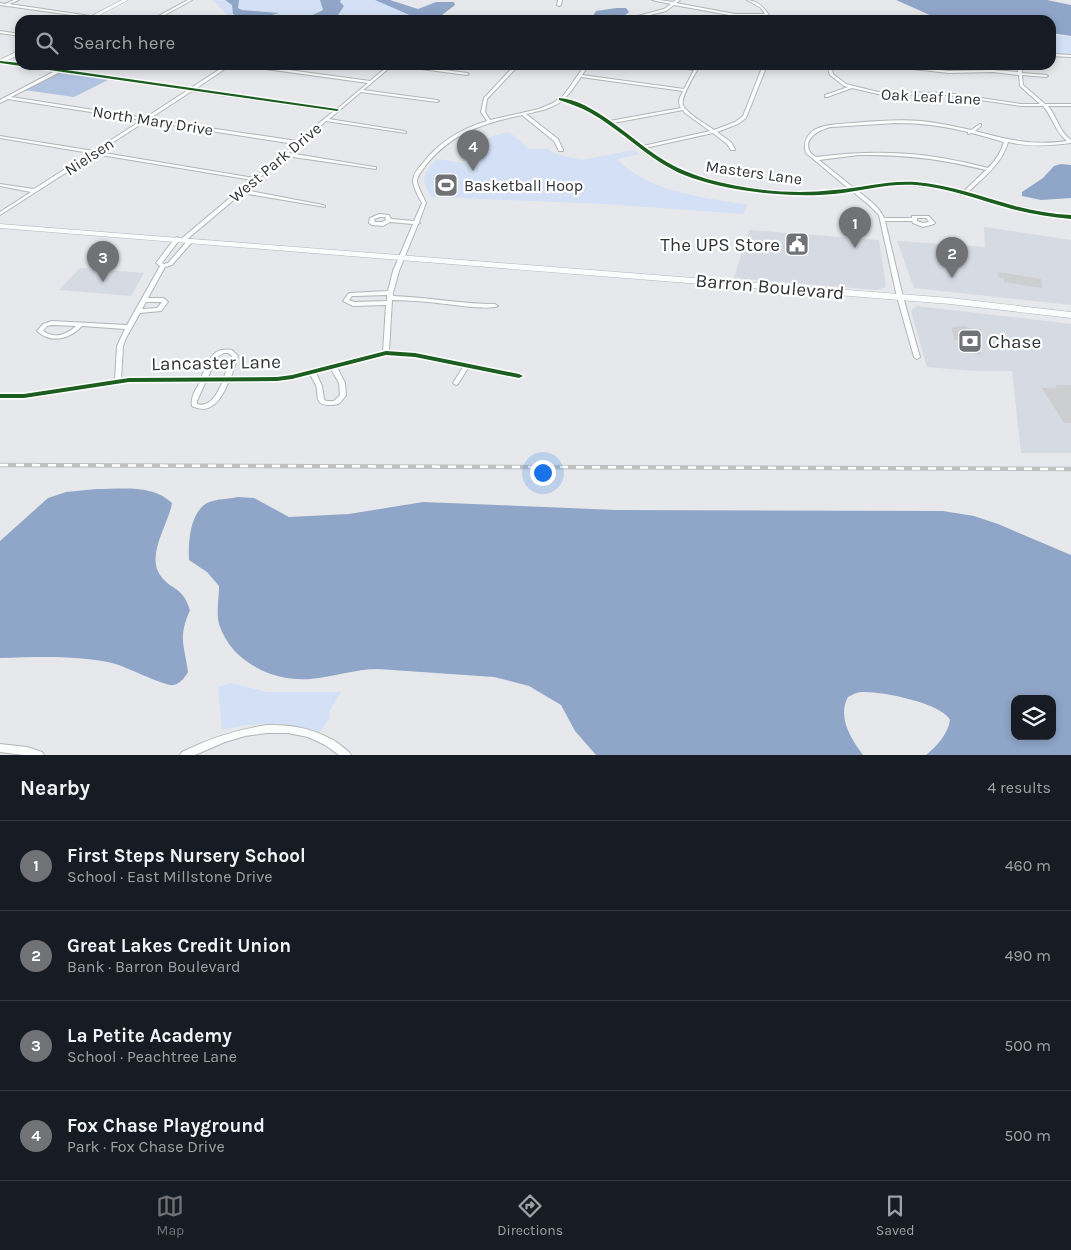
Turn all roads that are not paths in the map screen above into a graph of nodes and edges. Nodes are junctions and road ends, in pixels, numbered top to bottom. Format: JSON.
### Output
{"nodes":[{"id":1,"x":17,"y":0,"type":"edge"},
{"id":2,"x":126,"y":0,"type":"edge"},
{"id":3,"x":190,"y":0,"type":"edge"},
{"id":4,"x":560,"y":0,"type":"edge"},
{"id":5,"x":654,"y":0,"type":"edge"},
{"id":6,"x":678,"y":0,"type":"edge"},
{"id":7,"x":749,"y":0,"type":"edge"},
{"id":8,"x":0,"y":4,"type":"edge"},
{"id":9,"x":5,"y":5,"type":"junction"},
{"id":10,"x":559,"y":5,"type":"dead end"},
{"id":11,"x":674,"y":5,"type":"junction"},
{"id":12,"x":78,"y":15,"type":"edge"},
{"id":13,"x":96,"y":15,"type":"edge"},
{"id":14,"x":162,"y":15,"type":"edge"},
{"id":15,"x":645,"y":15,"type":"edge"},
{"id":16,"x":767,"y":15,"type":"joint"},
{"id":17,"x":0,"y":32,"type":"edge"},
{"id":18,"x":15,"y":34,"type":"edge"},
{"id":19,"x":15,"y":54,"type":"edge"},
{"id":20,"x":1056,"y":55,"type":"edge"},
{"id":21,"x":1071,"y":56,"type":"edge"},
{"id":22,"x":0,"y":62,"type":"edge"},
{"id":23,"x":15,"y":64,"type":"edge"},
{"id":24,"x":52,"y":70,"type":"edge"},
{"id":25,"x":222,"y":70,"type":"edge"},
{"id":26,"x":281,"y":70,"type":"edge"},
{"id":27,"x":385,"y":70,"type":"edge"},
{"id":28,"x":437,"y":70,"type":"edge"},
{"id":29,"x":513,"y":70,"type":"edge"},
{"id":30,"x":583,"y":70,"type":"edge"},
{"id":31,"x":695,"y":70,"type":"edge"},
{"id":32,"x":763,"y":70,"type":"edge"},
{"id":33,"x":829,"y":70,"type":"edge"},
{"id":34,"x":935,"y":70,"type":"edge"},
{"id":35,"x":987,"y":70,"type":"edge"},
{"id":36,"x":987,"y":70,"type":"edge"},
{"id":37,"x":1019,"y":70,"type":"edge"},
{"id":38,"x":58,"y":71,"type":"junction"},
{"id":39,"x":1018,"y":73,"type":"junction"},
{"id":40,"x":468,"y":74,"type":"dead end"},
{"id":41,"x":579,"y":76,"type":"junction"},
{"id":42,"x":1046,"y":76,"type":"dead end"},
{"id":43,"x":371,"y":82,"type":"junction"},
{"id":44,"x":851,"y":87,"type":"junction"},
{"id":45,"x":192,"y":90,"type":"junction"},
{"id":46,"x":685,"y":90,"type":"junction"},
{"id":47,"x":360,"y":91,"type":"junction"},
{"id":48,"x":826,"y":96,"type":"dead end"},
{"id":49,"x":7,"y":98,"type":"junction"},
{"id":50,"x":561,"y":99,"type":"junction"},
{"id":51,"x":437,"y":101,"type":"dead end"},
{"id":52,"x":0,"y":102,"type":"edge"},
{"id":53,"x":1044,"y":105,"type":"junction"},
{"id":54,"x":1071,"y":105,"type":"edge"},
{"id":55,"x":683,"y":108,"type":"junction"},
{"id":56,"x":337,"y":110,"type":"junction"},
{"id":57,"x":523,"y":113,"type":"junction"},
{"id":58,"x":146,"y":120,"type":"junction"},
{"id":59,"x":325,"y":120,"type":"junction"},
{"id":60,"x":489,"y":121,"type":"junction"},
{"id":61,"x":608,"y":123,"type":"junction"},
{"id":62,"x":815,"y":123,"type":"dead end"},
{"id":63,"x":980,"y":125,"type":"dead end"},
{"id":64,"x":824,"y":127,"type":"junction"},
{"id":65,"x":712,"y":131,"type":"junction"},
{"id":66,"x":404,"y":132,"type":"dead end"},
{"id":67,"x":970,"y":133,"type":"junction"},
{"id":68,"x":0,"y":137,"type":"edge"},
{"id":69,"x":1006,"y":142,"type":"junction"},
{"id":70,"x":1071,"y":142,"type":"edge"},
{"id":71,"x":299,"y":143,"type":"junction"},
{"id":72,"x":642,"y":148,"type":"junction"},
{"id":73,"x":733,"y":149,"type":"dead end"},
{"id":74,"x":561,"y":150,"type":"dead end"},
{"id":75,"x":94,"y":152,"type":"junction"},
{"id":76,"x":285,"y":154,"type":"junction"},
{"id":77,"x":815,"y":159,"type":"junction"},
{"id":78,"x":374,"y":168,"type":"dead end"},
{"id":79,"x":988,"y":169,"type":"junction"},
{"id":80,"x":255,"y":179,"type":"junction"},
{"id":81,"x":0,"y":185,"type":"edge"},
{"id":82,"x":852,"y":190,"type":"junction"},
{"id":83,"x":35,"y":191,"type":"junction"},
{"id":84,"x":240,"y":192,"type":"junction"},
{"id":85,"x":963,"y":194,"type":"junction"},
{"id":86,"x":323,"y":206,"type":"dead end"},
{"id":87,"x":0,"y":214,"type":"edge"},
{"id":88,"x":1071,"y":217,"type":"edge"},
{"id":89,"x":883,"y":219,"type":"junction"},
{"id":90,"x":389,"y":220,"type":"dead end"},
{"id":91,"x":914,"y":220,"type":"dead end"},
{"id":92,"x":417,"y":222,"type":"junction"},
{"id":93,"x":0,"y":226,"type":"edge"},
{"id":94,"x":183,"y":240,"type":"junction"},
{"id":95,"x":402,"y":257,"type":"junction"},
{"id":96,"x":163,"y":266,"type":"junction"},
{"id":97,"x":900,"y":297,"type":"junction"},
{"id":98,"x":389,"y":298,"type":"junction"},
{"id":99,"x":144,"y":300,"type":"junction"},
{"id":100,"x":495,"y":306,"type":"dead end"},
{"id":101,"x":138,"y":311,"type":"junction"},
{"id":102,"x":1071,"y":315,"type":"edge"},
{"id":103,"x":80,"y":325,"type":"junction"},
{"id":104,"x":129,"y":327,"type":"junction"},
{"id":105,"x":386,"y":353,"type":"junction"},
{"id":106,"x":917,"y":357,"type":"dead end"},
{"id":107,"x":467,"y":365,"type":"junction"},
{"id":108,"x":333,"y":366,"type":"junction"},
{"id":109,"x":312,"y":372,"type":"junction"},
{"id":110,"x":519,"y":376,"type":"dead end"},
{"id":111,"x":204,"y":378,"type":"junction"},
{"id":112,"x":226,"y":378,"type":"junction"},
{"id":113,"x":118,"y":382,"type":"junction"},
{"id":114,"x":456,"y":383,"type":"dead end"},
{"id":115,"x":0,"y":396,"type":"edge"},
{"id":116,"x":0,"y":748,"type":"edge"},
{"id":117,"x":39,"y":755,"type":"edge"},
{"id":118,"x":185,"y":755,"type":"edge"},
{"id":119,"x":346,"y":755,"type":"edge"}],
"edges":[{"from":1,"to":9,"type":"street"},
{"from":2,"to":13,"type":"street"},
{"from":3,"to":14,"type":"street"},
{"from":4,"to":10,"type":"street"},
{"from":5,"to":11,"type":"street"},
{"from":6,"to":11,"type":"street"},
{"from":7,"to":16,"type":"street"},
{"from":8,"to":9,"type":"street"},
{"from":9,"to":12,"type":"street"},
{"from":11,"to":15,"type":"street"},
{"from":11,"to":16,"type":"street"},
{"from":17,"to":18,"type":"street"},
{"from":19,"to":22,"type":"street"},
{"from":20,"to":21,"type":"street"},
{"from":22,"to":23,"type":"street"},
{"from":24,"to":38,"type":"street"},
{"from":25,"to":45,"type":"street","name":"Nielsen"},
{"from":26,"to":43,"type":"street"},
{"from":27,"to":43,"type":"street","name":"West Park Drive"},
{"from":28,"to":40,"type":"street"},
{"from":29,"to":60,"type":"street"},
{"from":30,"to":41,"type":"street"},
{"from":31,"to":46,"type":"street"},
{"from":32,"to":65,"type":"street"},
{"from":33,"to":44,"type":"street","name":"Oak Leaf Lane"},
{"from":34,"to":35,"type":"street"},
{"from":36,"to":39,"type":"street"},
{"from":37,"to":39,"type":"street"},
{"from":38,"to":45,"type":"street"},
{"from":38,"to":49,"type":"street"},
{"from":39,"to":42,"type":"street"},
{"from":39,"to":53,"type":"street"},
{"from":41,"to":46,"type":"street"},
{"from":41,"to":50,"type":"street"},
{"from":43,"to":47,"type":"street","name":"West Park Drive"},
{"from":44,"to":48,"type":"street"},
{"from":44,"to":53,"type":"street","name":"Oak Leaf Lane"},
{"from":45,"to":56,"type":"street"},
{"from":45,"to":58,"type":"street","name":"Nielsen"},
{"from":46,"to":55,"type":"street"},
{"from":47,"to":51,"type":"street"},
{"from":47,"to":56,"type":"street","name":"West Park Drive"},
{"from":49,"to":52,"type":"street"},
{"from":49,"to":58,"type":"street","name":"North Mary Drive"},
{"from":50,"to":57,"type":"street"},
{"from":50,"to":61,"type":"street","name":"Masters Lane"},
{"from":53,"to":54,"type":"street","name":"Oak Leaf Lane"},
{"from":53,"to":70,"type":"street"},
{"from":55,"to":61,"type":"street"},
{"from":55,"to":65,"type":"street"},
{"from":56,"to":59,"type":"street","name":"West Park Drive"},
{"from":57,"to":60,"type":"street"},
{"from":57,"to":74,"type":"street"},
{"from":58,"to":71,"type":"street","name":"North Mary Drive"},
{"from":58,"to":75,"type":"street","name":"Nielsen"},
{"from":59,"to":66,"type":"street"},
{"from":59,"to":71,"type":"street","name":"West Park Drive"},
{"from":60,"to":92,"type":"street"},
{"from":61,"to":72,"type":"street","name":"Masters Lane"},
{"from":62,"to":64,"type":"street"},
{"from":63,"to":67,"type":"street"},
{"from":64,"to":67,"type":"street"},
{"from":64,"to":77,"type":"street"},
{"from":65,"to":72,"type":"street"},
{"from":65,"to":73,"type":"street"},
{"from":67,"to":69,"type":"street"},
{"from":68,"to":75,"type":"street"},
{"from":69,"to":70,"type":"street"},
{"from":69,"to":79,"type":"street"},
{"from":71,"to":76,"type":"street","name":"West Park Drive"},
{"from":72,"to":82,"type":"street","name":"Masters Lane"},
{"from":75,"to":80,"type":"street"},
{"from":75,"to":83,"type":"street","name":"Nielsen"},
{"from":76,"to":78,"type":"street"},
{"from":76,"to":80,"type":"street","name":"West Park Drive"},
{"from":77,"to":79,"type":"street"},
{"from":77,"to":82,"type":"street"},
{"from":79,"to":85,"type":"street"},
{"from":80,"to":84,"type":"street","name":"West Park Drive"},
{"from":81,"to":83,"type":"street"},
{"from":82,"to":85,"type":"street","name":"Masters Lane"},
{"from":82,"to":89,"type":"street"},
{"from":83,"to":87,"type":"street","name":"Nielsen"},
{"from":84,"to":86,"type":"street"},
{"from":84,"to":94,"type":"street","name":"West Park Drive"},
{"from":85,"to":88,"type":"street","name":"Masters Lane"},
{"from":89,"to":91,"type":"street"},
{"from":89,"to":97,"type":"street"},
{"from":90,"to":92,"type":"street"},
{"from":92,"to":95,"type":"street"},
{"from":93,"to":94,"type":"main road","name":"Barron Boulevard"},
{"from":94,"to":95,"type":"main road","name":"Barron Boulevard"},
{"from":94,"to":96,"type":"street"},
{"from":94,"to":96,"type":"street"},
{"from":95,"to":97,"type":"main road","name":"Barron Boulevard"},
{"from":95,"to":98,"type":"street"},
{"from":96,"to":99,"type":"street"},
{"from":97,"to":102,"type":"main road","name":"Barron Boulevard"},
{"from":97,"to":106,"type":"street"},
{"from":98,"to":98,"type":"street"},
{"from":98,"to":100,"type":"street"},
{"from":98,"to":105,"type":"street"},
{"from":99,"to":101,"type":"street"},
{"from":99,"to":101,"type":"street"},
{"from":101,"to":104,"type":"street"},
{"from":103,"to":103,"type":"street"},
{"from":103,"to":104,"type":"street"},
{"from":104,"to":113,"type":"street"},
{"from":105,"to":107,"type":"street","name":"Lancaster Lane"},
{"from":105,"to":108,"type":"street","name":"Lancaster Lane"},
{"from":107,"to":110,"type":"street","name":"Lancaster Lane"},
{"from":107,"to":114,"type":"street"},
{"from":108,"to":109,"type":"street","name":"Lancaster Lane"},
{"from":108,"to":109,"type":"street"},
{"from":109,"to":112,"type":"street","name":"Lancaster Lane"},
{"from":111,"to":112,"type":"street","name":"Lancaster Lane"},
{"from":111,"to":112,"type":"street"},
{"from":111,"to":112,"type":"street"},
{"from":111,"to":113,"type":"street","name":"Lancaster Lane"},
{"from":113,"to":115,"type":"street","name":"Lancaster Lane"},
{"from":116,"to":117,"type":"street"},
{"from":118,"to":119,"type":"street"}]}
